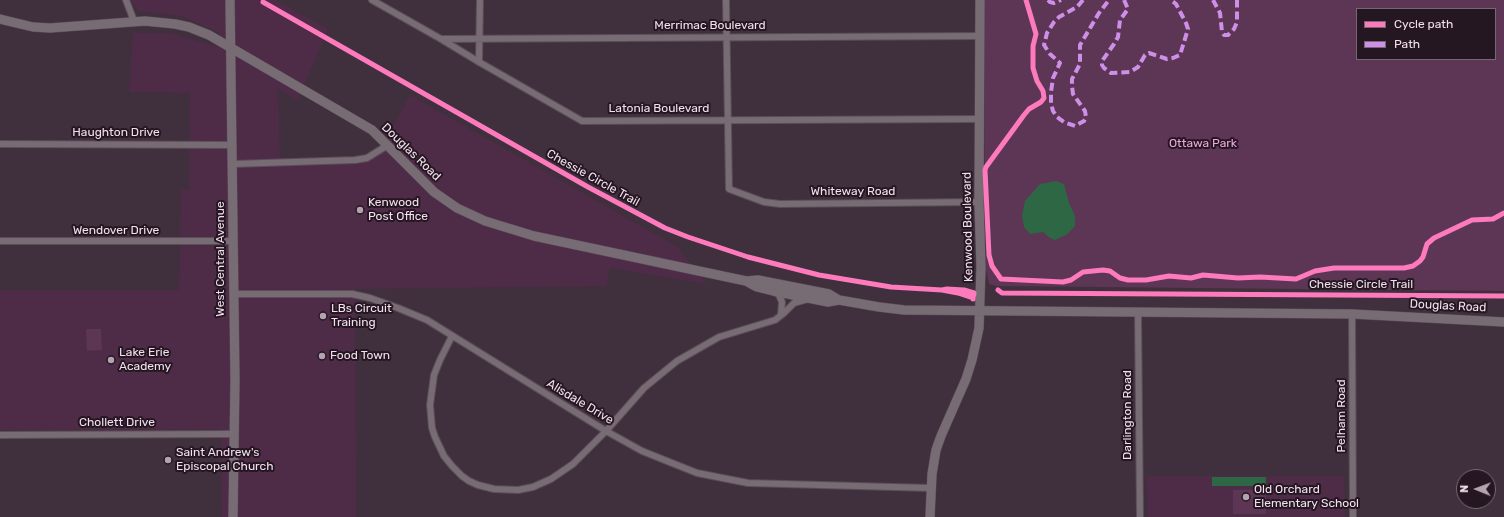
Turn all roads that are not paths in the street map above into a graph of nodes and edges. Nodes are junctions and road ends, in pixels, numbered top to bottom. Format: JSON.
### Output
{"nodes":[{"id":1,"x":126,"y":0,"type":"edge"},
{"id":2,"x":230,"y":0,"type":"edge"},
{"id":3,"x":372,"y":0,"type":"edge"},
{"id":4,"x":480,"y":0,"type":"edge"},
{"id":5,"x":726,"y":0,"type":"edge"},
{"id":6,"x":980,"y":0,"type":"edge"},
{"id":7,"x":0,"y":19,"type":"edge"},
{"id":8,"x":134,"y":21,"type":"junction"},
{"id":9,"x":980,"y":36,"type":"junction"},
{"id":10,"x":727,"y":37,"type":"junction"},
{"id":11,"x":441,"y":39,"type":"junction"},
{"id":12,"x":480,"y":39,"type":"junction"},
{"id":13,"x":231,"y":48,"type":"junction"},
{"id":14,"x":479,"y":62,"type":"junction"},
{"id":15,"x":979,"y":119,"type":"junction"},
{"id":16,"x":727,"y":120,"type":"junction"},
{"id":17,"x":0,"y":144,"type":"edge"},
{"id":18,"x":233,"y":145,"type":"junction"},
{"id":19,"x":388,"y":145,"type":"junction"},
{"id":20,"x":233,"y":164,"type":"junction"},
{"id":21,"x":979,"y":202,"type":"junction"},
{"id":22,"x":0,"y":241,"type":"edge"},
{"id":23,"x":233,"y":241,"type":"junction"},
{"id":24,"x":746,"y":281,"type":"junction"},
{"id":25,"x":774,"y":291,"type":"junction"},
{"id":26,"x":233,"y":294,"type":"junction"},
{"id":27,"x":810,"y":299,"type":"junction"},
{"id":28,"x":839,"y":300,"type":"junction"},
{"id":29,"x":981,"y":312,"type":"junction"},
{"id":30,"x":1138,"y":312,"type":"junction"},
{"id":31,"x":1352,"y":314,"type":"junction"},
{"id":32,"x":780,"y":317,"type":"junction"},
{"id":33,"x":1504,"y":322,"type":"edge"},
{"id":34,"x":452,"y":336,"type":"junction"},
{"id":35,"x":606,"y":430,"type":"junction"},
{"id":36,"x":233,"y":434,"type":"junction"},
{"id":37,"x":0,"y":435,"type":"edge"},
{"id":38,"x":930,"y":488,"type":"junction"},
{"id":39,"x":233,"y":517,"type":"edge"},
{"id":40,"x":930,"y":517,"type":"edge"},
{"id":41,"x":1140,"y":517,"type":"edge"},
{"id":42,"x":1353,"y":517,"type":"edge"}],
"edges":[{"from":1,"to":8,"type":"street"},
{"from":2,"to":13,"type":"street","name":"West Central Avenue"},
{"from":3,"to":11,"type":"street","name":"Latonia Boulevard"},
{"from":4,"to":12,"type":"street"},
{"from":5,"to":10,"type":"street"},
{"from":6,"to":9,"type":"street","name":"Kenwood Boulevard"},
{"from":7,"to":8,"type":"street","name":"Douglas Road"},
{"from":8,"to":13,"type":"street","name":"Douglas Road"},
{"from":9,"to":10,"type":"street","name":"Merrimac Boulevard"},
{"from":9,"to":15,"type":"street","name":"Kenwood Boulevard"},
{"from":10,"to":12,"type":"street","name":"Merrimac Boulevard"},
{"from":10,"to":16,"type":"street"},
{"from":11,"to":12,"type":"street","name":"Merrimac Boulevard"},
{"from":11,"to":14,"type":"street","name":"Latonia Boulevard"},
{"from":12,"to":14,"type":"street"},
{"from":13,"to":18,"type":"street","name":"West Central Avenue"},
{"from":13,"to":19,"type":"street","name":"Douglas Road"},
{"from":14,"to":16,"type":"street","name":"Latonia Boulevard"},
{"from":15,"to":16,"type":"street","name":"Latonia Boulevard"},
{"from":15,"to":21,"type":"street","name":"Kenwood Boulevard"},
{"from":16,"to":21,"type":"street","name":"Whiteway Road"},
{"from":17,"to":18,"type":"street","name":"Haughton Drive"},
{"from":18,"to":20,"type":"street","name":"West Central Avenue"},
{"from":19,"to":20,"type":"street"},
{"from":19,"to":24,"type":"street","name":"Douglas Road"},
{"from":20,"to":23,"type":"street","name":"West Central Avenue"},
{"from":21,"to":29,"type":"street","name":"Kenwood Boulevard"},
{"from":22,"to":23,"type":"street","name":"Wendover Drive"},
{"from":23,"to":26,"type":"street","name":"West Central Avenue"},
{"from":24,"to":25,"type":"street","name":"Douglas Road"},
{"from":24,"to":28,"type":"street","name":"Douglas Road"},
{"from":25,"to":27,"type":"street","name":"Douglas Road"},
{"from":25,"to":32,"type":"street"},
{"from":26,"to":34,"type":"street","name":"Alisdale Drive"},
{"from":26,"to":36,"type":"street","name":"West Central Avenue"},
{"from":27,"to":28,"type":"street","name":"Douglas Road"},
{"from":27,"to":32,"type":"street"},
{"from":28,"to":29,"type":"street","name":"Douglas Road"},
{"from":29,"to":30,"type":"street","name":"Douglas Road"},
{"from":29,"to":38,"type":"street","name":"Kenwood Boulevard"},
{"from":30,"to":31,"type":"street","name":"Douglas Road"},
{"from":30,"to":41,"type":"street","name":"Darlington Road"},
{"from":31,"to":33,"type":"street","name":"Douglas Road"},
{"from":31,"to":42,"type":"street","name":"Pelham Road"},
{"from":32,"to":35,"type":"street"},
{"from":34,"to":35,"type":"street","name":"Alisdale Drive"},
{"from":34,"to":35,"type":"street"},
{"from":35,"to":38,"type":"street","name":"Alisdale Drive"},
{"from":36,"to":37,"type":"street","name":"Chollett Drive"},
{"from":36,"to":39,"type":"street","name":"West Central Avenue"},
{"from":38,"to":40,"type":"street","name":"Kenwood Boulevard"}]}
